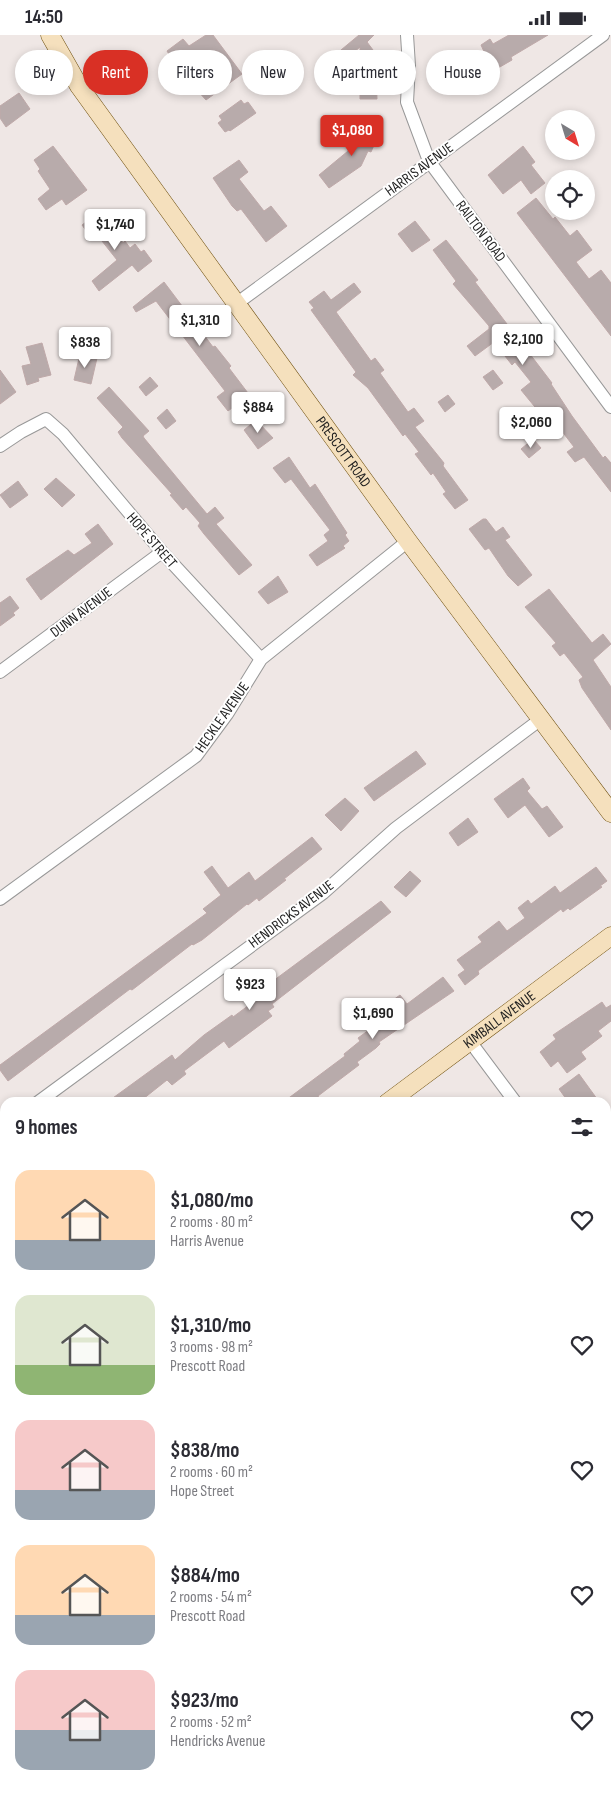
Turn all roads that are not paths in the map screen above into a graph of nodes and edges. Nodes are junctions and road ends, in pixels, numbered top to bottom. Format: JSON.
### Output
{"nodes":[{"id":1,"x":50,"y":35,"type":"edge"},
{"id":2,"x":407,"y":35,"type":"edge"},
{"id":3,"x":603,"y":35,"type":"edge"},
{"id":4,"x":429,"y":161,"type":"junction"},
{"id":5,"x":236,"y":304,"type":"junction"},
{"id":6,"x":611,"y":407,"type":"edge"},
{"id":7,"x":0,"y":446,"type":"edge"},
{"id":8,"x":408,"y":541,"type":"junction"},
{"id":9,"x":162,"y":552,"type":"junction"},
{"id":10,"x":261,"y":659,"type":"junction"},
{"id":11,"x":0,"y":672,"type":"edge"},
{"id":12,"x":541,"y":719,"type":"junction"},
{"id":13,"x":611,"y":813,"type":"edge"},
{"id":14,"x":0,"y":899,"type":"edge"},
{"id":15,"x":611,"y":936,"type":"edge"},
{"id":16,"x":611,"y":952,"type":"edge"},
{"id":17,"x":582,"y":959,"type":"junction"},
{"id":18,"x":469,"y":1041,"type":"junction"},
{"id":19,"x":44,"y":1097,"type":"edge"},
{"id":20,"x":394,"y":1097,"type":"edge"},
{"id":21,"x":511,"y":1097,"type":"edge"}],
"edges":[{"from":1,"to":5,"type":"main road","name":"PRESCOTT ROAD"},
{"from":2,"to":4,"type":"street","name":"RAILTON ROAD"},
{"from":3,"to":4,"type":"street","name":"HARRIS AVENUE"},
{"from":4,"to":5,"type":"street","name":"HARRIS AVENUE"},
{"from":4,"to":6,"type":"street","name":"RAILTON ROAD"},
{"from":5,"to":8,"type":"main road","name":"PRESCOTT ROAD"},
{"from":7,"to":9,"type":"street","name":"HOPE STREET"},
{"from":8,"to":10,"type":"street","name":"HECKLE AVENUE"},
{"from":8,"to":12,"type":"main road","name":"PRESCOTT ROAD"},
{"from":9,"to":10,"type":"street","name":"HOPE STREET"},
{"from":9,"to":11,"type":"street","name":"DUNN AVENUE"},
{"from":10,"to":14,"type":"street","name":"HECKLE AVENUE"},
{"from":12,"to":13,"type":"main road","name":"PRESCOTT ROAD"},
{"from":12,"to":19,"type":"street","name":"HENDRICKS AVENUE"},
{"from":15,"to":17,"type":"main road","name":"KIMBALL AVENUE"},
{"from":16,"to":17,"type":"main road"},
{"from":17,"to":18,"type":"main road","name":"KIMBALL AVENUE"},
{"from":18,"to":20,"type":"main road","name":"KIMBALL AVENUE"},
{"from":18,"to":21,"type":"street"}]}
